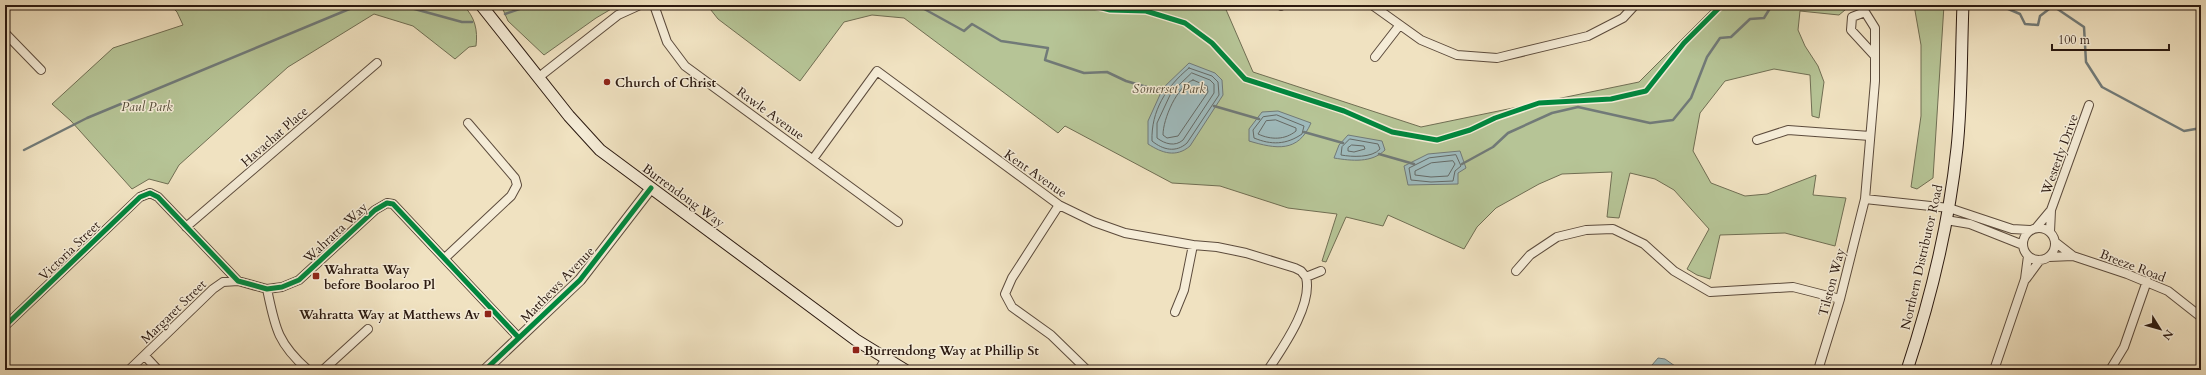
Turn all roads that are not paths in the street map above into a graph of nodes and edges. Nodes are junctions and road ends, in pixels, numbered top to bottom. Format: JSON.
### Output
{"nodes":[{"id":1,"x":481,"y":5,"type":"edge"},
{"id":2,"x":640,"y":5,"type":"edge"},
{"id":3,"x":654,"y":5,"type":"edge"},
{"id":4,"x":1372,"y":5,"type":"edge"},
{"id":5,"x":1635,"y":5,"type":"edge"},
{"id":6,"x":1963,"y":5,"type":"edge"},
{"id":7,"x":1399,"y":26,"type":"junction"},
{"id":8,"x":5,"y":33,"type":"edge"},
{"id":9,"x":1874,"y":55,"type":"junction"},
{"id":10,"x":1374,"y":58,"type":"dead end"},
{"id":11,"x":377,"y":63,"type":"dead end"},
{"id":12,"x":41,"y":70,"type":"dead end"},
{"id":13,"x":538,"y":77,"type":"junction"},
{"id":14,"x":2089,"y":105,"type":"dead end"},
{"id":15,"x":468,"y":123,"type":"dead end"},
{"id":16,"x":1870,"y":136,"type":"junction"},
{"id":17,"x":1757,"y":140,"type":"dead end"},
{"id":18,"x":813,"y":159,"type":"junction"},
{"id":19,"x":652,"y":188,"type":"junction"},
{"id":20,"x":1864,"y":199,"type":"junction"},
{"id":21,"x":1059,"y":205,"type":"junction"},
{"id":22,"x":1949,"y":208,"type":"junction"},
{"id":23,"x":2051,"y":210,"type":"junction"},
{"id":24,"x":1946,"y":220,"type":"junction"},
{"id":25,"x":898,"y":222,"type":"dead end"},
{"id":26,"x":186,"y":227,"type":"junction"},
{"id":27,"x":2033,"y":229,"type":"junction"},
{"id":28,"x":2050,"y":232,"type":"junction"},
{"id":29,"x":2055,"y":242,"type":"junction"},
{"id":30,"x":1193,"y":245,"type":"junction"},
{"id":31,"x":2023,"y":245,"type":"junction"},
{"id":32,"x":2028,"y":256,"type":"junction"},
{"id":33,"x":2049,"y":256,"type":"junction"},
{"id":34,"x":2074,"y":256,"type":"junction"},
{"id":35,"x":446,"y":258,"type":"junction"},
{"id":36,"x":2040,"y":260,"type":"junction"},
{"id":37,"x":1321,"y":271,"type":"dead end"},
{"id":38,"x":1516,"y":271,"type":"dead end"},
{"id":39,"x":1306,"y":277,"type":"junction"},
{"id":40,"x":2025,"y":279,"type":"junction"},
{"id":41,"x":238,"y":281,"type":"junction"},
{"id":42,"x":2147,"y":281,"type":"junction"},
{"id":43,"x":267,"y":289,"type":"junction"},
{"id":44,"x":1840,"y":299,"type":"junction"},
{"id":45,"x":1175,"y":312,"type":"dead end"},
{"id":46,"x":2201,"y":316,"type":"edge"},
{"id":47,"x":5,"y":326,"type":"edge"},
{"id":48,"x":368,"y":329,"type":"dead end"},
{"id":49,"x":519,"y":338,"type":"junction"},
{"id":50,"x":145,"y":356,"type":"junction"},
{"id":51,"x":886,"y":358,"type":"junction"},
{"id":52,"x":129,"y":370,"type":"edge"},
{"id":53,"x":158,"y":370,"type":"edge"},
{"id":54,"x":308,"y":370,"type":"edge"},
{"id":55,"x":323,"y":370,"type":"edge"},
{"id":56,"x":485,"y":370,"type":"edge"},
{"id":57,"x":879,"y":370,"type":"edge"},
{"id":58,"x":906,"y":370,"type":"edge"},
{"id":59,"x":1087,"y":370,"type":"edge"},
{"id":60,"x":1268,"y":370,"type":"edge"},
{"id":61,"x":1818,"y":370,"type":"edge"},
{"id":62,"x":1907,"y":370,"type":"edge"},
{"id":63,"x":1994,"y":370,"type":"edge"},
{"id":64,"x":2110,"y":370,"type":"edge"}],
"edges":[{"from":1,"to":13,"type":"main road","name":"Burrendong Way"},
{"from":2,"to":13,"type":"street"},
{"from":3,"to":18,"type":"street","name":"Rawle Avenue"},
{"from":4,"to":7,"type":"street"},
{"from":5,"to":7,"type":"street"},
{"from":6,"to":22,"type":"main road","name":"Northern Distributor Road"},
{"from":7,"to":10,"type":"street"},
{"from":8,"to":12,"type":"street"},
{"from":9,"to":9,"type":"street","name":"Tilston Way"},
{"from":9,"to":16,"type":"street","name":"Tilston Way"},
{"from":11,"to":26,"type":"street","name":"Havachat Place"},
{"from":13,"to":19,"type":"main road","name":"Burrendong Way"},
{"from":14,"to":23,"type":"street","name":"Westerly Drive"},
{"from":15,"to":35,"type":"street"},
{"from":16,"to":17,"type":"street"},
{"from":16,"to":20,"type":"street","name":"Tilston Way"},
{"from":18,"to":21,"type":"street","name":"Kent Avenue"},
{"from":18,"to":25,"type":"street","name":"Rawle Avenue"},
{"from":19,"to":49,"type":"street","name":"Matthews Avenue"},
{"from":19,"to":51,"type":"main road","name":"Burrendong Way"},
{"from":20,"to":22,"type":"street"},
{"from":20,"to":44,"type":"street","name":"Tilston Way"},
{"from":21,"to":30,"type":"street","name":"Kent Avenue"},
{"from":21,"to":59,"type":"street"},
{"from":22,"to":24,"type":"main road","name":"Northern Distributor Road"},
{"from":22,"to":27,"type":"street"},
{"from":23,"to":27,"type":"street","name":"Westerly Drive"},
{"from":23,"to":28,"type":"street","name":"Westerly Drive"},
{"from":24,"to":31,"type":"street"},
{"from":24,"to":62,"type":"main road","name":"Northern Distributor Road"},
{"from":26,"to":41,"type":"street"},
{"from":26,"to":47,"type":"street","name":"Victoria Street"},
{"from":27,"to":28,"type":"street"},
{"from":27,"to":31,"type":"street"},
{"from":28,"to":29,"type":"street"},
{"from":29,"to":33,"type":"street"},
{"from":29,"to":34,"type":"street","name":"Breeze Road"},
{"from":30,"to":39,"type":"street","name":"Kent Avenue"},
{"from":30,"to":45,"type":"street"},
{"from":31,"to":32,"type":"street"},
{"from":32,"to":36,"type":"street"},
{"from":32,"to":40,"type":"street"},
{"from":33,"to":34,"type":"street","name":"Breeze Road"},
{"from":33,"to":36,"type":"street"},
{"from":34,"to":42,"type":"street","name":"Breeze Road"},
{"from":35,"to":43,"type":"street","name":"Wahratta Way"},
{"from":35,"to":49,"type":"street","name":"Wahratta Way"},
{"from":36,"to":40,"type":"street"},
{"from":37,"to":39,"type":"street"},
{"from":38,"to":44,"type":"street"},
{"from":39,"to":60,"type":"street"},
{"from":40,"to":63,"type":"street"},
{"from":41,"to":43,"type":"street","name":"Wahratta Way"},
{"from":41,"to":50,"type":"street","name":"Margaret Street"},
{"from":42,"to":46,"type":"street","name":"Breeze Road"},
{"from":42,"to":64,"type":"street"},
{"from":43,"to":54,"type":"street"},
{"from":44,"to":61,"type":"street","name":"Tilston Way"},
{"from":48,"to":55,"type":"street"},
{"from":49,"to":56,"type":"street","name":"Matthews Avenue"},
{"from":50,"to":52,"type":"street","name":"Margaret Street"},
{"from":50,"to":53,"type":"street"},
{"from":51,"to":57,"type":"street"},
{"from":51,"to":58,"type":"main road","name":"Burrendong Way"}]}
